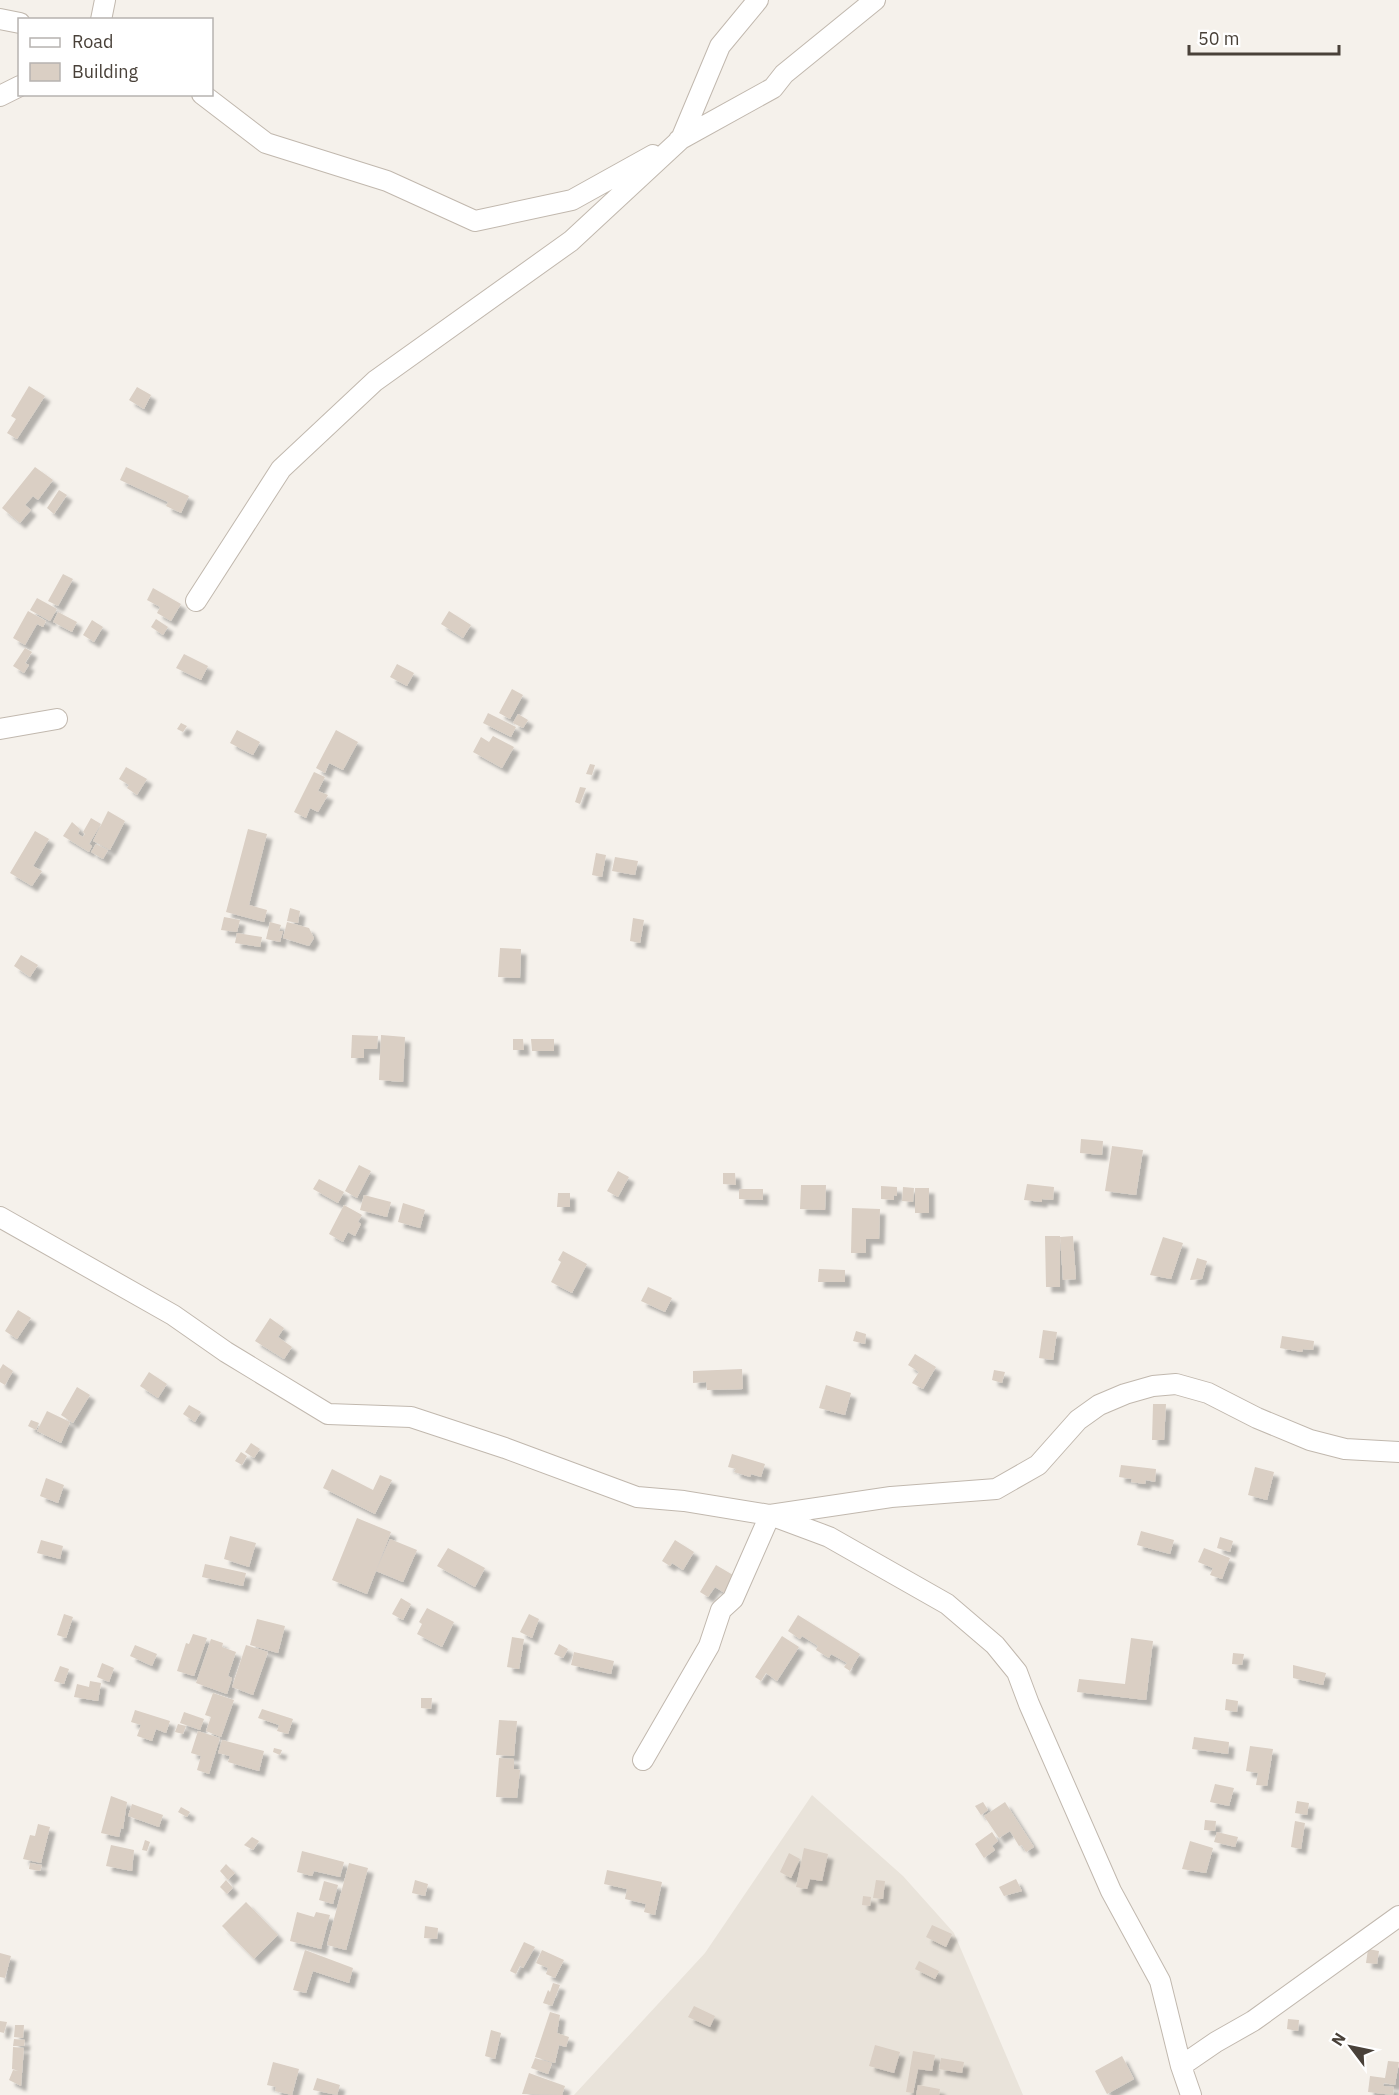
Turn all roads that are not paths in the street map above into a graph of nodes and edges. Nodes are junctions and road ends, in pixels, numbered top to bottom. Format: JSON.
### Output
{"nodes":[{"id":1,"x":105,"y":0,"type":"edge"},
{"id":2,"x":758,"y":0,"type":"edge"},
{"id":3,"x":875,"y":0,"type":"edge"},
{"id":4,"x":101,"y":18,"type":"edge"},
{"id":5,"x":0,"y":19,"type":"edge"},
{"id":6,"x":18,"y":23,"type":"edge"},
{"id":7,"x":18,"y":87,"type":"edge"},
{"id":8,"x":0,"y":96,"type":"edge"},
{"id":9,"x":205,"y":96,"type":"edge"},
{"id":10,"x":681,"y":139,"type":"junction"},
{"id":11,"x":196,"y":601,"type":"dead end"},
{"id":12,"x":57,"y":718,"type":"dead end"},
{"id":13,"x":0,"y":729,"type":"edge"},
{"id":14,"x":0,"y":1217,"type":"edge"},
{"id":15,"x":1399,"y":1452,"type":"edge"},
{"id":16,"x":770,"y":1515,"type":"junction"},
{"id":17,"x":644,"y":1760,"type":"dead end"},
{"id":18,"x":1399,"y":1916,"type":"edge"},
{"id":19,"x":1180,"y":2066,"type":"junction"},
{"id":20,"x":1191,"y":2095,"type":"edge"}],
"edges":[{"from":1,"to":4,"type":"street"},
{"from":2,"to":10,"type":"street"},
{"from":3,"to":10,"type":"street"},
{"from":5,"to":6,"type":"street"},
{"from":7,"to":8,"type":"street"},
{"from":9,"to":10,"type":"street"},
{"from":10,"to":11,"type":"street"},
{"from":12,"to":13,"type":"street"},
{"from":14,"to":16,"type":"street"},
{"from":15,"to":16,"type":"street"},
{"from":16,"to":17,"type":"street"},
{"from":16,"to":19,"type":"street"},
{"from":18,"to":19,"type":"street"},
{"from":19,"to":20,"type":"street"}]}
